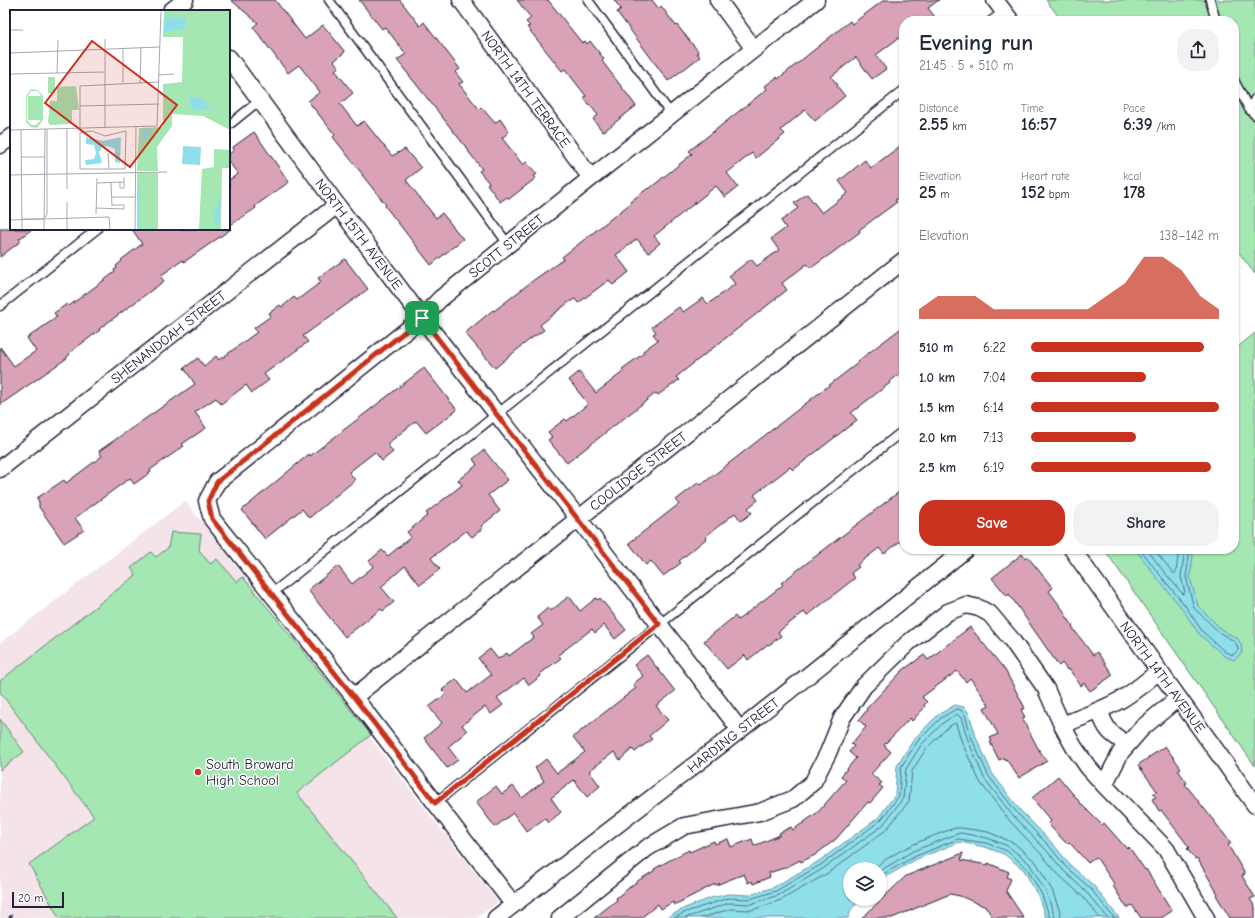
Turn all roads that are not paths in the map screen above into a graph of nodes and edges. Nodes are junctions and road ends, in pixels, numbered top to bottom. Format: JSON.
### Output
{"nodes":[{"id":1,"x":186,"y":0,"type":"edge"},
{"id":2,"x":329,"y":0,"type":"edge"},
{"id":3,"x":461,"y":0,"type":"edge"},
{"id":4,"x":588,"y":0,"type":"edge"},
{"id":5,"x":718,"y":0,"type":"edge"},
{"id":6,"x":816,"y":0,"type":"edge"},
{"id":7,"x":1210,"y":0,"type":"edge"},
{"id":8,"x":172,"y":10,"type":"edge"},
{"id":9,"x":194,"y":10,"type":"edge"},
{"id":10,"x":1215,"y":16,"type":"edge"},
{"id":11,"x":754,"y":49,"type":"junction"},
{"id":12,"x":230,"y":59,"type":"edge"},
{"id":13,"x":1239,"y":89,"type":"edge"},
{"id":14,"x":899,"y":94,"type":"edge"},
{"id":15,"x":1255,"y":99,"type":"edge"},
{"id":16,"x":260,"y":100,"type":"junction"},
{"id":17,"x":1252,"y":112,"type":"edge"},
{"id":18,"x":671,"y":114,"type":"junction"},
{"id":19,"x":230,"y":124,"type":"edge"},
{"id":20,"x":10,"y":138,"type":"edge"},
{"id":21,"x":0,"y":145,"type":"edge"},
{"id":22,"x":591,"y":178,"type":"junction"},
{"id":23,"x":337,"y":205,"type":"junction"},
{"id":24,"x":96,"y":230,"type":"edge"},
{"id":25,"x":508,"y":244,"type":"junction"},
{"id":26,"x":899,"y":264,"type":"edge"},
{"id":27,"x":0,"y":306,"type":"edge"},
{"id":28,"x":422,"y":318,"type":"junction"},
{"id":29,"x":497,"y":414,"type":"junction"},
{"id":30,"x":899,"y":434,"type":"edge"},
{"id":31,"x":0,"y":469,"type":"edge"},
{"id":32,"x":578,"y":518,"type":"junction"},
{"id":33,"x":960,"y":554,"type":"edge"},
{"id":34,"x":1076,"y":554,"type":"edge"},
{"id":35,"x":272,"y":594,"type":"junction"},
{"id":36,"x":659,"y":624,"type":"junction"},
{"id":37,"x":1159,"y":671,"type":"junction"},
{"id":38,"x":354,"y":697,"type":"junction"},
{"id":39,"x":1178,"y":698,"type":"junction"},
{"id":40,"x":1099,"y":710,"type":"junction"},
{"id":41,"x":1062,"y":725,"type":"junction"},
{"id":42,"x":740,"y":730,"type":"junction"},
{"id":43,"x":1127,"y":744,"type":"junction"},
{"id":44,"x":1104,"y":785,"type":"junction"},
{"id":45,"x":435,"y":803,"type":"junction"},
{"id":46,"x":1255,"y":805,"type":"edge"},
{"id":47,"x":513,"y":904,"type":"junction"},
{"id":48,"x":496,"y":918,"type":"edge"},
{"id":49,"x":560,"y":918,"type":"edge"},
{"id":50,"x":1206,"y":918,"type":"edge"}],
"edges":[{"from":1,"to":8,"type":"street"},
{"from":1,"to":9,"type":"street"},
{"from":2,"to":25,"type":"lane"},
{"from":3,"to":22,"type":"street","name":"NORTH 14TH TERRACE"},
{"from":4,"to":18,"type":"lane"},
{"from":5,"to":11,"type":"street"},
{"from":6,"to":11,"type":"street","name":"SCOTT STREET"},
{"from":7,"to":10,"type":"lane"},
{"from":11,"to":18,"type":"street","name":"SCOTT STREET"},
{"from":12,"to":16,"type":"street","name":"NORTH 15TH AVENUE"},
{"from":13,"to":17,"type":"lane"},
{"from":14,"to":29,"type":"lane"},
{"from":15,"to":17,"type":"lane"},
{"from":16,"to":19,"type":"lane"},
{"from":16,"to":23,"type":"street","name":"NORTH 15TH AVENUE"},
{"from":18,"to":22,"type":"street","name":"SCOTT STREET"},
{"from":20,"to":21,"type":"street"},
{"from":22,"to":25,"type":"street","name":"SCOTT STREET"},
{"from":23,"to":28,"type":"street","name":"NORTH 15TH AVENUE"},
{"from":23,"to":31,"type":"street","name":"SHENANDOAH STREET"},
{"from":24,"to":27,"type":"lane"},
{"from":25,"to":28,"type":"street","name":"SCOTT STREET"},
{"from":26,"to":32,"type":"street","name":"COOLIDGE STREET"},
{"from":28,"to":29,"type":"street","name":"NORTH 15TH AVENUE"},
{"from":28,"to":35,"type":"street","name":"SCOTT STREET"},
{"from":29,"to":32,"type":"street","name":"NORTH 15TH AVENUE"},
{"from":29,"to":35,"type":"lane"},
{"from":30,"to":36,"type":"lane"},
{"from":32,"to":36,"type":"street","name":"NORTH 15TH AVENUE"},
{"from":32,"to":38,"type":"street","name":"COOLIDGE STREET"},
{"from":33,"to":42,"type":"street","name":"HARDING STREET"},
{"from":34,"to":37,"type":"street","name":"NORTH 14TH AVENUE"},
{"from":35,"to":38,"type":"street"},
{"from":36,"to":42,"type":"street","name":"NORTH 15TH AVENUE"},
{"from":36,"to":45,"type":"lane"},
{"from":37,"to":39,"type":"street","name":"NORTH 14TH AVENUE"},
{"from":37,"to":40,"type":"street"},
{"from":38,"to":45,"type":"street"},
{"from":39,"to":43,"type":"street"},
{"from":39,"to":46,"type":"street","name":"NORTH 14TH AVENUE"},
{"from":40,"to":41,"type":"street"},
{"from":40,"to":43,"type":"street"},
{"from":41,"to":44,"type":"street"},
{"from":41,"to":49,"type":"street"},
{"from":42,"to":47,"type":"street","name":"HARDING STREET"},
{"from":43,"to":44,"type":"street"},
{"from":44,"to":50,"type":"street"},
{"from":45,"to":47,"type":"street"},
{"from":47,"to":48,"type":"street","name":"HARDING STREET"}]}
